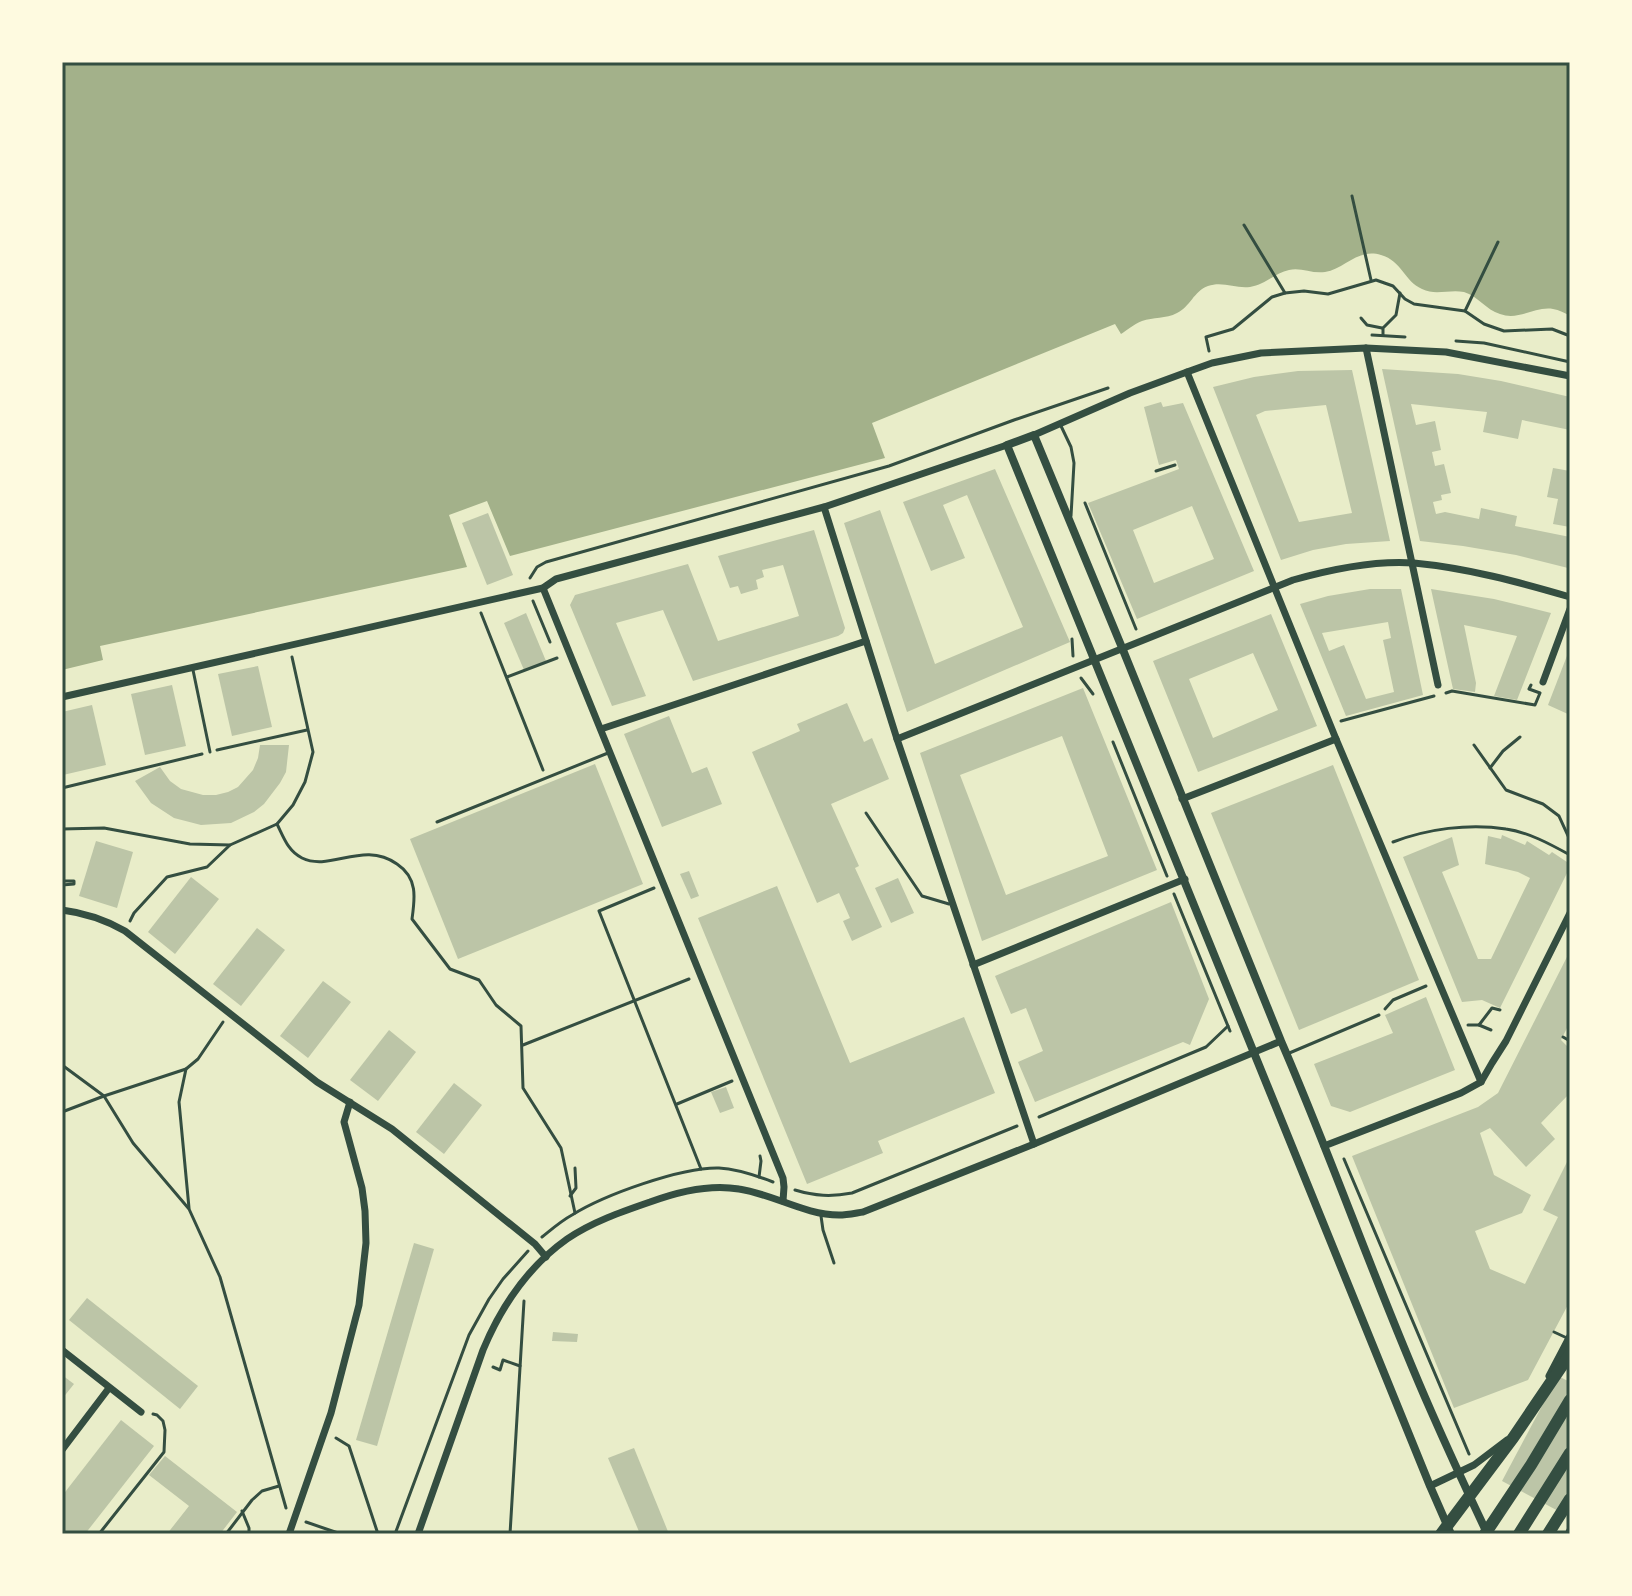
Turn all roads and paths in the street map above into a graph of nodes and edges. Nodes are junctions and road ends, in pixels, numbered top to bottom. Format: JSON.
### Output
{"nodes":[{"id":1,"x":1352,"y":196,"type":"dead end"},
{"id":2,"x":1244,"y":225,"type":"dead end"},
{"id":3,"x":1498,"y":242,"type":"dead end"},
{"id":4,"x":1371,"y":280,"type":"junction"},
{"id":5,"x":1285,"y":293,"type":"junction"},
{"id":6,"x":1400,"y":293,"type":"junction"},
{"id":7,"x":1465,"y":311,"type":"junction"},
{"id":8,"x":1361,"y":318,"type":"dead end"},
{"id":9,"x":1383,"y":328,"type":"junction"},
{"id":10,"x":1383,"y":335,"type":"dead end"},
{"id":11,"x":1570,"y":336,"type":"edge"},
{"id":12,"x":1366,"y":348,"type":"junction"},
{"id":13,"x":1209,"y":351,"type":"dead end"},
{"id":14,"x":1187,"y":372,"type":"junction"},
{"id":15,"x":1570,"y":376,"type":"edge"},
{"id":16,"x":1115,"y":386,"type":"dead end"},
{"id":17,"x":1060,"y":424,"type":"junction"},
{"id":18,"x":1034,"y":435,"type":"junction"},
{"id":19,"x":1007,"y":445,"type":"junction"},
{"id":20,"x":1175,"y":465,"type":"dead end"},
{"id":21,"x":1156,"y":471,"type":"dead end"},
{"id":22,"x":1085,"y":503,"type":"dead end"},
{"id":23,"x":824,"y":507,"type":"junction"},
{"id":24,"x":1071,"y":524,"type":"junction"},
{"id":25,"x":1412,"y":563,"type":"junction"},
{"id":26,"x":543,"y":588,"type":"junction"},
{"id":27,"x":1276,"y":588,"type":"junction"},
{"id":28,"x":528,"y":591,"type":"junction"},
{"id":29,"x":1570,"y":597,"type":"edge"},
{"id":30,"x":477,"y":602,"type":"junction"},
{"id":31,"x":1570,"y":609,"type":"edge"},
{"id":32,"x":1134,"y":625,"type":"dead end"},
{"id":33,"x":866,"y":641,"type":"junction"},
{"id":34,"x":289,"y":644,"type":"junction"},
{"id":35,"x":1123,"y":650,"type":"junction"},
{"id":36,"x":557,"y":658,"type":"dead end"},
{"id":37,"x":1094,"y":661,"type":"junction"},
{"id":38,"x":192,"y":666,"type":"junction"},
{"id":39,"x":507,"y":677,"type":"junction"},
{"id":40,"x":1543,"y":682,"type":"dead end"},
{"id":41,"x":1439,"y":690,"type":"joint"},
{"id":42,"x":1452,"y":691,"type":"dead end"},
{"id":43,"x":62,"y":697,"type":"edge"},
{"id":44,"x":1537,"y":698,"type":"dead end"},
{"id":45,"x":1330,"y":724,"type":"junction"},
{"id":46,"x":601,"y":729,"type":"junction"},
{"id":47,"x":307,"y":730,"type":"junction"},
{"id":48,"x":1520,"y":737,"type":"dead end"},
{"id":49,"x":897,"y":739,"type":"junction"},
{"id":50,"x":1336,"y":739,"type":"junction"},
{"id":51,"x":1474,"y":745,"type":"dead end"},
{"id":52,"x":210,"y":752,"type":"junction"},
{"id":53,"x":610,"y":752,"type":"junction"},
{"id":54,"x":1490,"y":768,"type":"junction"},
{"id":55,"x":543,"y":771,"type":"dead end"},
{"id":56,"x":62,"y":788,"type":"edge"},
{"id":57,"x":1182,"y":799,"type":"junction"},
{"id":58,"x":866,"y":813,"type":"dead end"},
{"id":59,"x":437,"y":822,"type":"dead end"},
{"id":60,"x":277,"y":824,"type":"junction"},
{"id":61,"x":62,"y":829,"type":"edge"},
{"id":62,"x":1398,"y":840,"type":"dead end"},
{"id":63,"x":1570,"y":840,"type":"edge"},
{"id":64,"x":230,"y":845,"type":"junction"},
{"id":65,"x":1570,"y":855,"type":"edge"},
{"id":66,"x":1185,"y":879,"type":"junction"},
{"id":67,"x":654,"y":888,"type":"dead end"},
{"id":68,"x":953,"y":905,"type":"junction"},
{"id":69,"x":62,"y":910,"type":"edge"},
{"id":70,"x":1570,"y":913,"type":"edge"},
{"id":71,"x":130,"y":921,"type":"dead end"},
{"id":72,"x":973,"y":965,"type":"junction"},
{"id":73,"x":689,"y":979,"type":"dead end"},
{"id":74,"x":1431,"y":984,"type":"dead end"},
{"id":75,"x":635,"y":1000,"type":"junction"},
{"id":76,"x":1393,"y":1000,"type":"dead end"},
{"id":77,"x":1500,"y":1010,"type":"dead end"},
{"id":78,"x":1379,"y":1015,"type":"dead end"},
{"id":79,"x":223,"y":1022,"type":"dead end"},
{"id":80,"x":1469,"y":1025,"type":"dead end"},
{"id":81,"x":1479,"y":1025,"type":"junction"},
{"id":82,"x":1228,"y":1026,"type":"dead end"},
{"id":83,"x":1491,"y":1030,"type":"dead end"},
{"id":84,"x":1563,"y":1037,"type":"dead end"},
{"id":85,"x":1281,"y":1041,"type":"junction"},
{"id":86,"x":1570,"y":1041,"type":"edge"},
{"id":87,"x":523,"y":1045,"type":"junction"},
{"id":88,"x":1254,"y":1053,"type":"junction"},
{"id":89,"x":1286,"y":1054,"type":"junction"},
{"id":90,"x":62,"y":1065,"type":"edge"},
{"id":91,"x":186,"y":1069,"type":"junction"},
{"id":92,"x":732,"y":1081,"type":"dead end"},
{"id":93,"x":1481,"y":1082,"type":"junction"},
{"id":94,"x":104,"y":1096,"type":"junction"},
{"id":95,"x":350,"y":1102,"type":"junction"},
{"id":96,"x":677,"y":1104,"type":"junction"},
{"id":97,"x":62,"y":1112,"type":"edge"},
{"id":98,"x":1026,"y":1122,"type":"junction"},
{"id":99,"x":1337,"y":1142,"type":"junction"},
{"id":100,"x":1034,"y":1144,"type":"junction"},
{"id":101,"x":1324,"y":1146,"type":"junction"},
{"id":102,"x":575,"y":1168,"type":"dead end"},
{"id":103,"x":701,"y":1169,"type":"junction"},
{"id":104,"x":784,"y":1187,"type":"junction"},
{"id":105,"x":570,"y":1196,"type":"junction"},
{"id":106,"x":783,"y":1201,"type":"junction"},
{"id":107,"x":189,"y":1209,"type":"junction"},
{"id":108,"x":575,"y":1213,"type":"junction"},
{"id":109,"x":821,"y":1213,"type":"junction"},
{"id":110,"x":535,"y":1244,"type":"junction"},
{"id":111,"x":546,"y":1257,"type":"junction"},
{"id":112,"x":834,"y":1263,"type":"dead end"},
{"id":113,"x":525,"y":1297,"type":"dead end"},
{"id":114,"x":1554,"y":1332,"type":"dead end"},
{"id":115,"x":1570,"y":1338,"type":"edge"},
{"id":116,"x":62,"y":1350,"type":"edge"},
{"id":117,"x":1570,"y":1354,"type":"edge"},
{"id":118,"x":520,"y":1366,"type":"junction"},
{"id":119,"x":493,"y":1367,"type":"dead end"},
{"id":120,"x":109,"y":1388,"type":"junction"},
{"id":121,"x":1570,"y":1400,"type":"edge"},
{"id":122,"x":141,"y":1412,"type":"joint"},
{"id":123,"x":333,"y":1436,"type":"dead end"},
{"id":124,"x":62,"y":1450,"type":"edge"},
{"id":125,"x":1570,"y":1453,"type":"edge"},
{"id":126,"x":1474,"y":1465,"type":"junction"},
{"id":127,"x":1458,"y":1471,"type":"junction"},
{"id":128,"x":279,"y":1486,"type":"junction"},
{"id":129,"x":1430,"y":1486,"type":"junction"},
{"id":130,"x":1570,"y":1499,"type":"edge"},
{"id":131,"x":286,"y":1508,"type":"dead end"},
{"id":132,"x":242,"y":1511,"type":"junction"},
{"id":133,"x":306,"y":1522,"type":"dead end"},
{"id":134,"x":99,"y":1534,"type":"edge"},
{"id":135,"x":226,"y":1534,"type":"edge"},
{"id":136,"x":249,"y":1534,"type":"edge"},
{"id":137,"x":289,"y":1534,"type":"edge"},
{"id":138,"x":341,"y":1534,"type":"edge"},
{"id":139,"x":378,"y":1534,"type":"edge"},
{"id":140,"x":395,"y":1534,"type":"edge"},
{"id":141,"x":418,"y":1534,"type":"edge"},
{"id":142,"x":510,"y":1534,"type":"edge"},
{"id":143,"x":1441,"y":1534,"type":"edge"},
{"id":144,"x":1451,"y":1534,"type":"edge"},
{"id":145,"x":1486,"y":1534,"type":"edge"},
{"id":146,"x":1519,"y":1534,"type":"edge"},
{"id":147,"x":1548,"y":1534,"type":"edge"}],
"edges":[{"from":1,"to":4,"type":"path"},
{"from":2,"to":5,"type":"path"},
{"from":3,"to":7,"type":"path"},
{"from":4,"to":5,"type":"path"},
{"from":4,"to":6,"type":"path"},
{"from":5,"to":13,"type":"path"},
{"from":6,"to":7,"type":"path"},
{"from":6,"to":9,"type":"path"},
{"from":7,"to":11,"type":"path"},
{"from":8,"to":9,"type":"path"},
{"from":9,"to":10,"type":"path"},
{"from":12,"to":14,"type":"street"},
{"from":12,"to":15,"type":"street"},
{"from":12,"to":25,"type":"street"},
{"from":14,"to":17,"type":"street"},
{"from":14,"to":27,"type":"street"},
{"from":16,"to":28,"type":"path"},
{"from":17,"to":18,"type":"street"},
{"from":17,"to":24,"type":"lane"},
{"from":18,"to":19,"type":"street"},
{"from":18,"to":24,"type":"street"},
{"from":19,"to":23,"type":"street"},
{"from":19,"to":37,"type":"street"},
{"from":20,"to":21,"type":"path"},
{"from":22,"to":32,"type":"path"},
{"from":23,"to":26,"type":"street"},
{"from":23,"to":33,"type":"street"},
{"from":24,"to":35,"type":"street"},
{"from":25,"to":27,"type":"street"},
{"from":25,"to":29,"type":"street"},
{"from":25,"to":41,"type":"street"},
{"from":26,"to":28,"type":"street"},
{"from":26,"to":46,"type":"street"},
{"from":27,"to":35,"type":"street"},
{"from":27,"to":45,"type":"street"},
{"from":28,"to":30,"type":"street"},
{"from":30,"to":34,"type":"street"},
{"from":30,"to":39,"type":"path"},
{"from":31,"to":40,"type":"street"},
{"from":33,"to":46,"type":"street"},
{"from":33,"to":49,"type":"street"},
{"from":34,"to":38,"type":"street"},
{"from":34,"to":47,"type":"path"},
{"from":35,"to":37,"type":"street"},
{"from":35,"to":57,"type":"street"},
{"from":36,"to":39,"type":"path"},
{"from":37,"to":49,"type":"street"},
{"from":37,"to":66,"type":"street"},
{"from":38,"to":43,"type":"street"},
{"from":38,"to":52,"type":"lane"},
{"from":39,"to":55,"type":"path"},
{"from":41,"to":45,"type":"path"},
{"from":42,"to":44,"type":"path"},
{"from":45,"to":50,"type":"street"},
{"from":46,"to":53,"type":"street"},
{"from":47,"to":52,"type":"path"},
{"from":47,"to":60,"type":"path"},
{"from":48,"to":54,"type":"path"},
{"from":49,"to":68,"type":"street"},
{"from":50,"to":57,"type":"street"},
{"from":50,"to":93,"type":"street"},
{"from":51,"to":54,"type":"path"},
{"from":52,"to":56,"type":"path"},
{"from":53,"to":59,"type":"lane"},
{"from":53,"to":104,"type":"street"},
{"from":54,"to":63,"type":"path"},
{"from":57,"to":85,"type":"street"},
{"from":58,"to":68,"type":"lane"},
{"from":60,"to":64,"type":"path"},
{"from":60,"to":87,"type":"path"},
{"from":61,"to":64,"type":"path"},
{"from":62,"to":65,"type":"path"},
{"from":64,"to":71,"type":"path"},
{"from":66,"to":72,"type":"street"},
{"from":66,"to":88,"type":"street"},
{"from":67,"to":75,"type":"path"},
{"from":68,"to":72,"type":"street"},
{"from":69,"to":95,"type":"street"},
{"from":70,"to":93,"type":"street"},
{"from":72,"to":98,"type":"street"},
{"from":73,"to":75,"type":"path"},
{"from":74,"to":76,"type":"path"},
{"from":75,"to":87,"type":"path"},
{"from":75,"to":96,"type":"path"},
{"from":77,"to":81,"type":"path"},
{"from":78,"to":89,"type":"lane"},
{"from":79,"to":91,"type":"path"},
{"from":80,"to":81,"type":"path"},
{"from":81,"to":83,"type":"path"},
{"from":82,"to":98,"type":"path"},
{"from":84,"to":86,"type":"path"},
{"from":85,"to":88,"type":"street"},
{"from":85,"to":89,"type":"street"},
{"from":87,"to":105,"type":"path"},
{"from":88,"to":100,"type":"street"},
{"from":88,"to":129,"type":"street"},
{"from":89,"to":101,"type":"street"},
{"from":90,"to":94,"type":"path"},
{"from":91,"to":94,"type":"path"},
{"from":91,"to":107,"type":"path"},
{"from":92,"to":96,"type":"path"},
{"from":93,"to":99,"type":"street"},
{"from":94,"to":97,"type":"path"},
{"from":94,"to":107,"type":"path"},
{"from":95,"to":110,"type":"street"},
{"from":95,"to":137,"type":"street"},
{"from":96,"to":103,"type":"path"},
{"from":98,"to":100,"type":"street"},
{"from":98,"to":104,"type":"path"},
{"from":99,"to":101,"type":"street"},
{"from":99,"to":126,"type":"path"},
{"from":100,"to":109,"type":"street"},
{"from":101,"to":127,"type":"street"},
{"from":102,"to":105,"type":"path"},
{"from":103,"to":104,"type":"path"},
{"from":103,"to":108,"type":"path"},
{"from":104,"to":106,"type":"street"},
{"from":105,"to":108,"type":"path"},
{"from":106,"to":109,"type":"street"},
{"from":106,"to":111,"type":"street"},
{"from":107,"to":128,"type":"path"},
{"from":108,"to":110,"type":"path"},
{"from":109,"to":112,"type":"lane"},
{"from":110,"to":111,"type":"street"},
{"from":110,"to":140,"type":"path"},
{"from":111,"to":141,"type":"street"},
{"from":113,"to":118,"type":"path"},
{"from":114,"to":115,"type":"lane"},
{"from":115,"to":126,"type":"street"},
{"from":116,"to":120,"type":"street"},
{"from":117,"to":143,"type":"highway"},
{"from":118,"to":119,"type":"path"},
{"from":118,"to":142,"type":"path"},
{"from":120,"to":122,"type":"street"},
{"from":120,"to":124,"type":"street"},
{"from":121,"to":145,"type":"highway"},
{"from":122,"to":134,"type":"path"},
{"from":123,"to":139,"type":"path"},
{"from":125,"to":146,"type":"highway"},
{"from":126,"to":127,"type":"street"},
{"from":127,"to":129,"type":"street"},
{"from":127,"to":145,"type":"street"},
{"from":128,"to":131,"type":"path"},
{"from":128,"to":132,"type":"path"},
{"from":129,"to":144,"type":"street"},
{"from":130,"to":147,"type":"highway"},
{"from":132,"to":135,"type":"path"},
{"from":132,"to":136,"type":"path"},
{"from":133,"to":138,"type":"path"}]}
